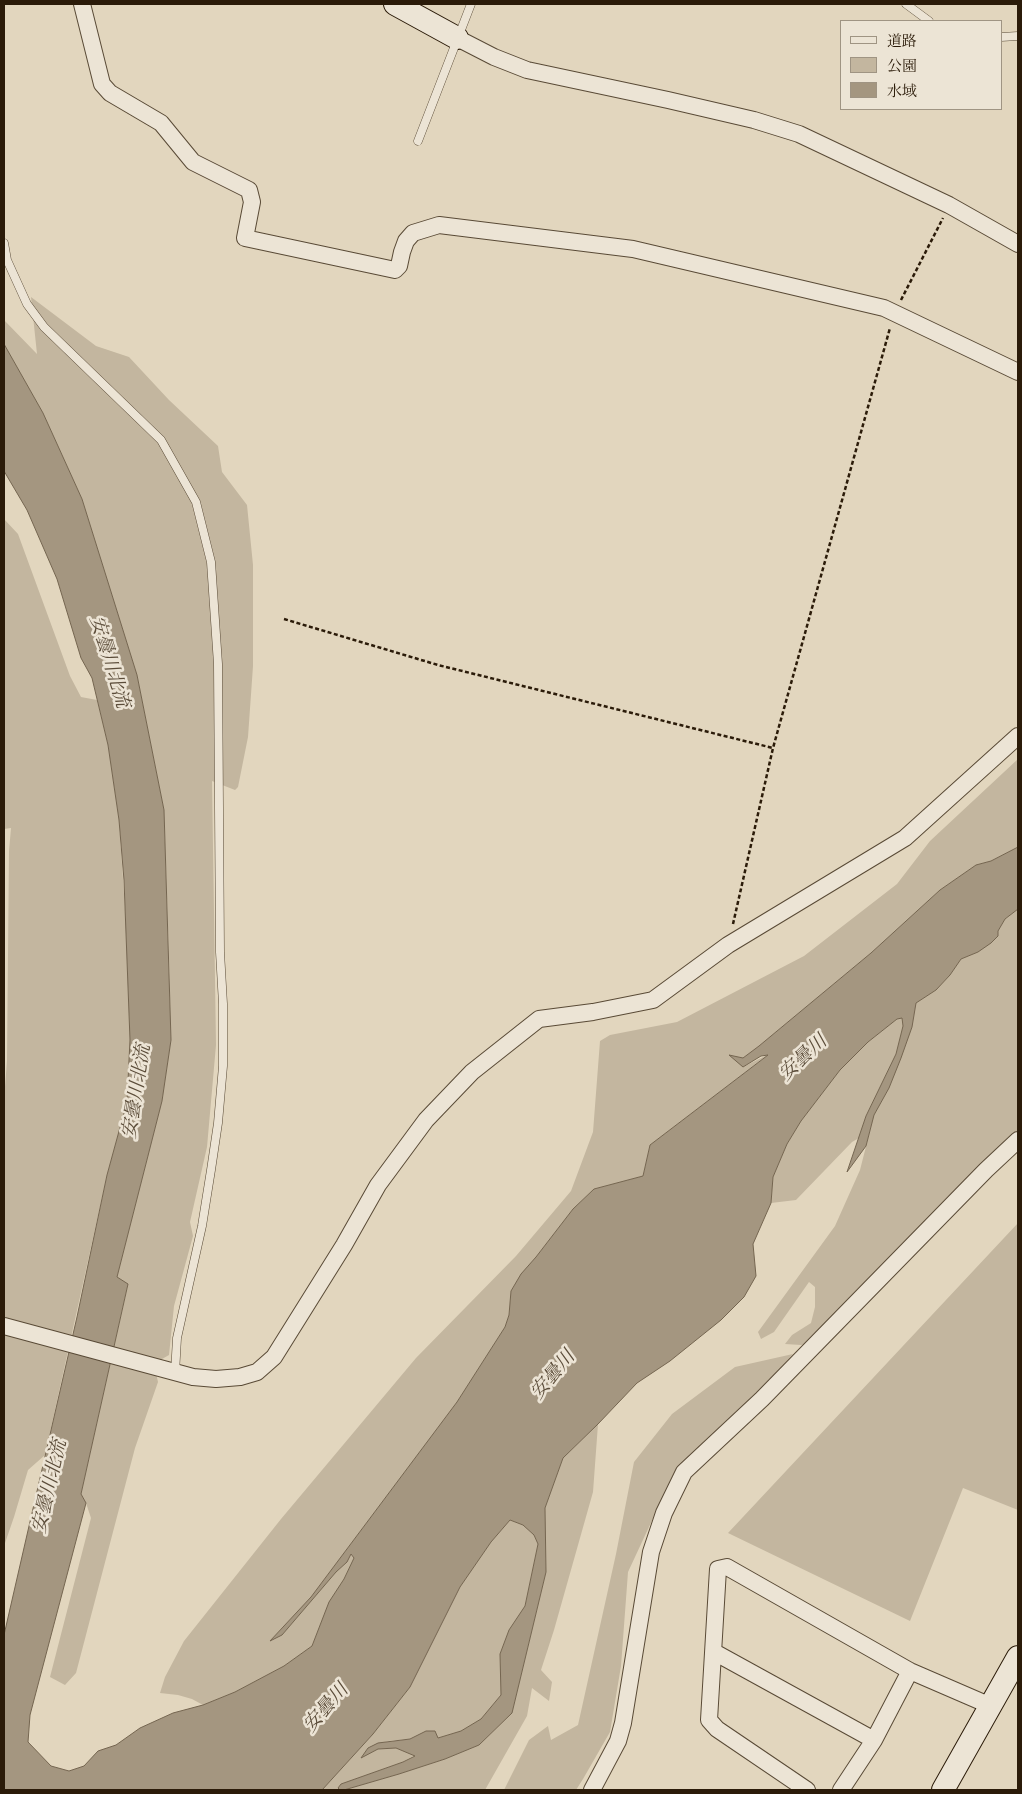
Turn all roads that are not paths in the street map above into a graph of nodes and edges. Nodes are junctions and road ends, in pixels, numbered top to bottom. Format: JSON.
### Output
{"nodes":[{"id":1,"x":82,"y":4,"type":"edge"},
{"id":2,"x":395,"y":4,"type":"edge"},
{"id":3,"x":471,"y":4,"type":"edge"},
{"id":4,"x":906,"y":4,"type":"edge"},
{"id":5,"x":928,"y":20,"type":"edge"},
{"id":6,"x":1018,"y":36,"type":"edge"},
{"id":7,"x":1002,"y":37,"type":"edge"},
{"id":8,"x":457,"y":38,"type":"junction"},
{"id":9,"x":418,"y":141,"type":"dead end"},
{"id":10,"x":4,"y":243,"type":"edge"},
{"id":11,"x":1018,"y":244,"type":"edge"},
{"id":12,"x":1018,"y":372,"type":"edge"},
{"id":13,"x":1018,"y":736,"type":"edge"},
{"id":14,"x":1018,"y":1140,"type":"edge"},
{"id":15,"x":4,"y":1326,"type":"edge"},
{"id":16,"x":176,"y":1372,"type":"junction"},
{"id":17,"x":714,"y":1652,"type":"junction"},
{"id":18,"x":1018,"y":1658,"type":"edge"},
{"id":19,"x":910,"y":1671,"type":"junction"},
{"id":20,"x":991,"y":1706,"type":"junction"},
{"id":21,"x":874,"y":1740,"type":"junction"},
{"id":22,"x":592,"y":1790,"type":"edge"},
{"id":23,"x":807,"y":1790,"type":"edge"},
{"id":24,"x":841,"y":1790,"type":"edge"},
{"id":25,"x":943,"y":1790,"type":"edge"}],
"edges":[{"from":1,"to":12,"type":"street"},
{"from":2,"to":8,"type":"main road"},
{"from":3,"to":8,"type":"lane"},
{"from":4,"to":5,"type":"lane"},
{"from":6,"to":7,"type":"lane"},
{"from":8,"to":9,"type":"lane"},
{"from":8,"to":11,"type":"street"},
{"from":10,"to":16,"type":"lane"},
{"from":13,"to":16,"type":"street"},
{"from":14,"to":22,"type":"street"},
{"from":15,"to":16,"type":"street"},
{"from":17,"to":19,"type":"street"},
{"from":17,"to":21,"type":"street"},
{"from":17,"to":23,"type":"street"},
{"from":18,"to":20,"type":"main road"},
{"from":19,"to":20,"type":"street"},
{"from":19,"to":21,"type":"street"},
{"from":20,"to":25,"type":"main road"},
{"from":21,"to":24,"type":"street"}]}
